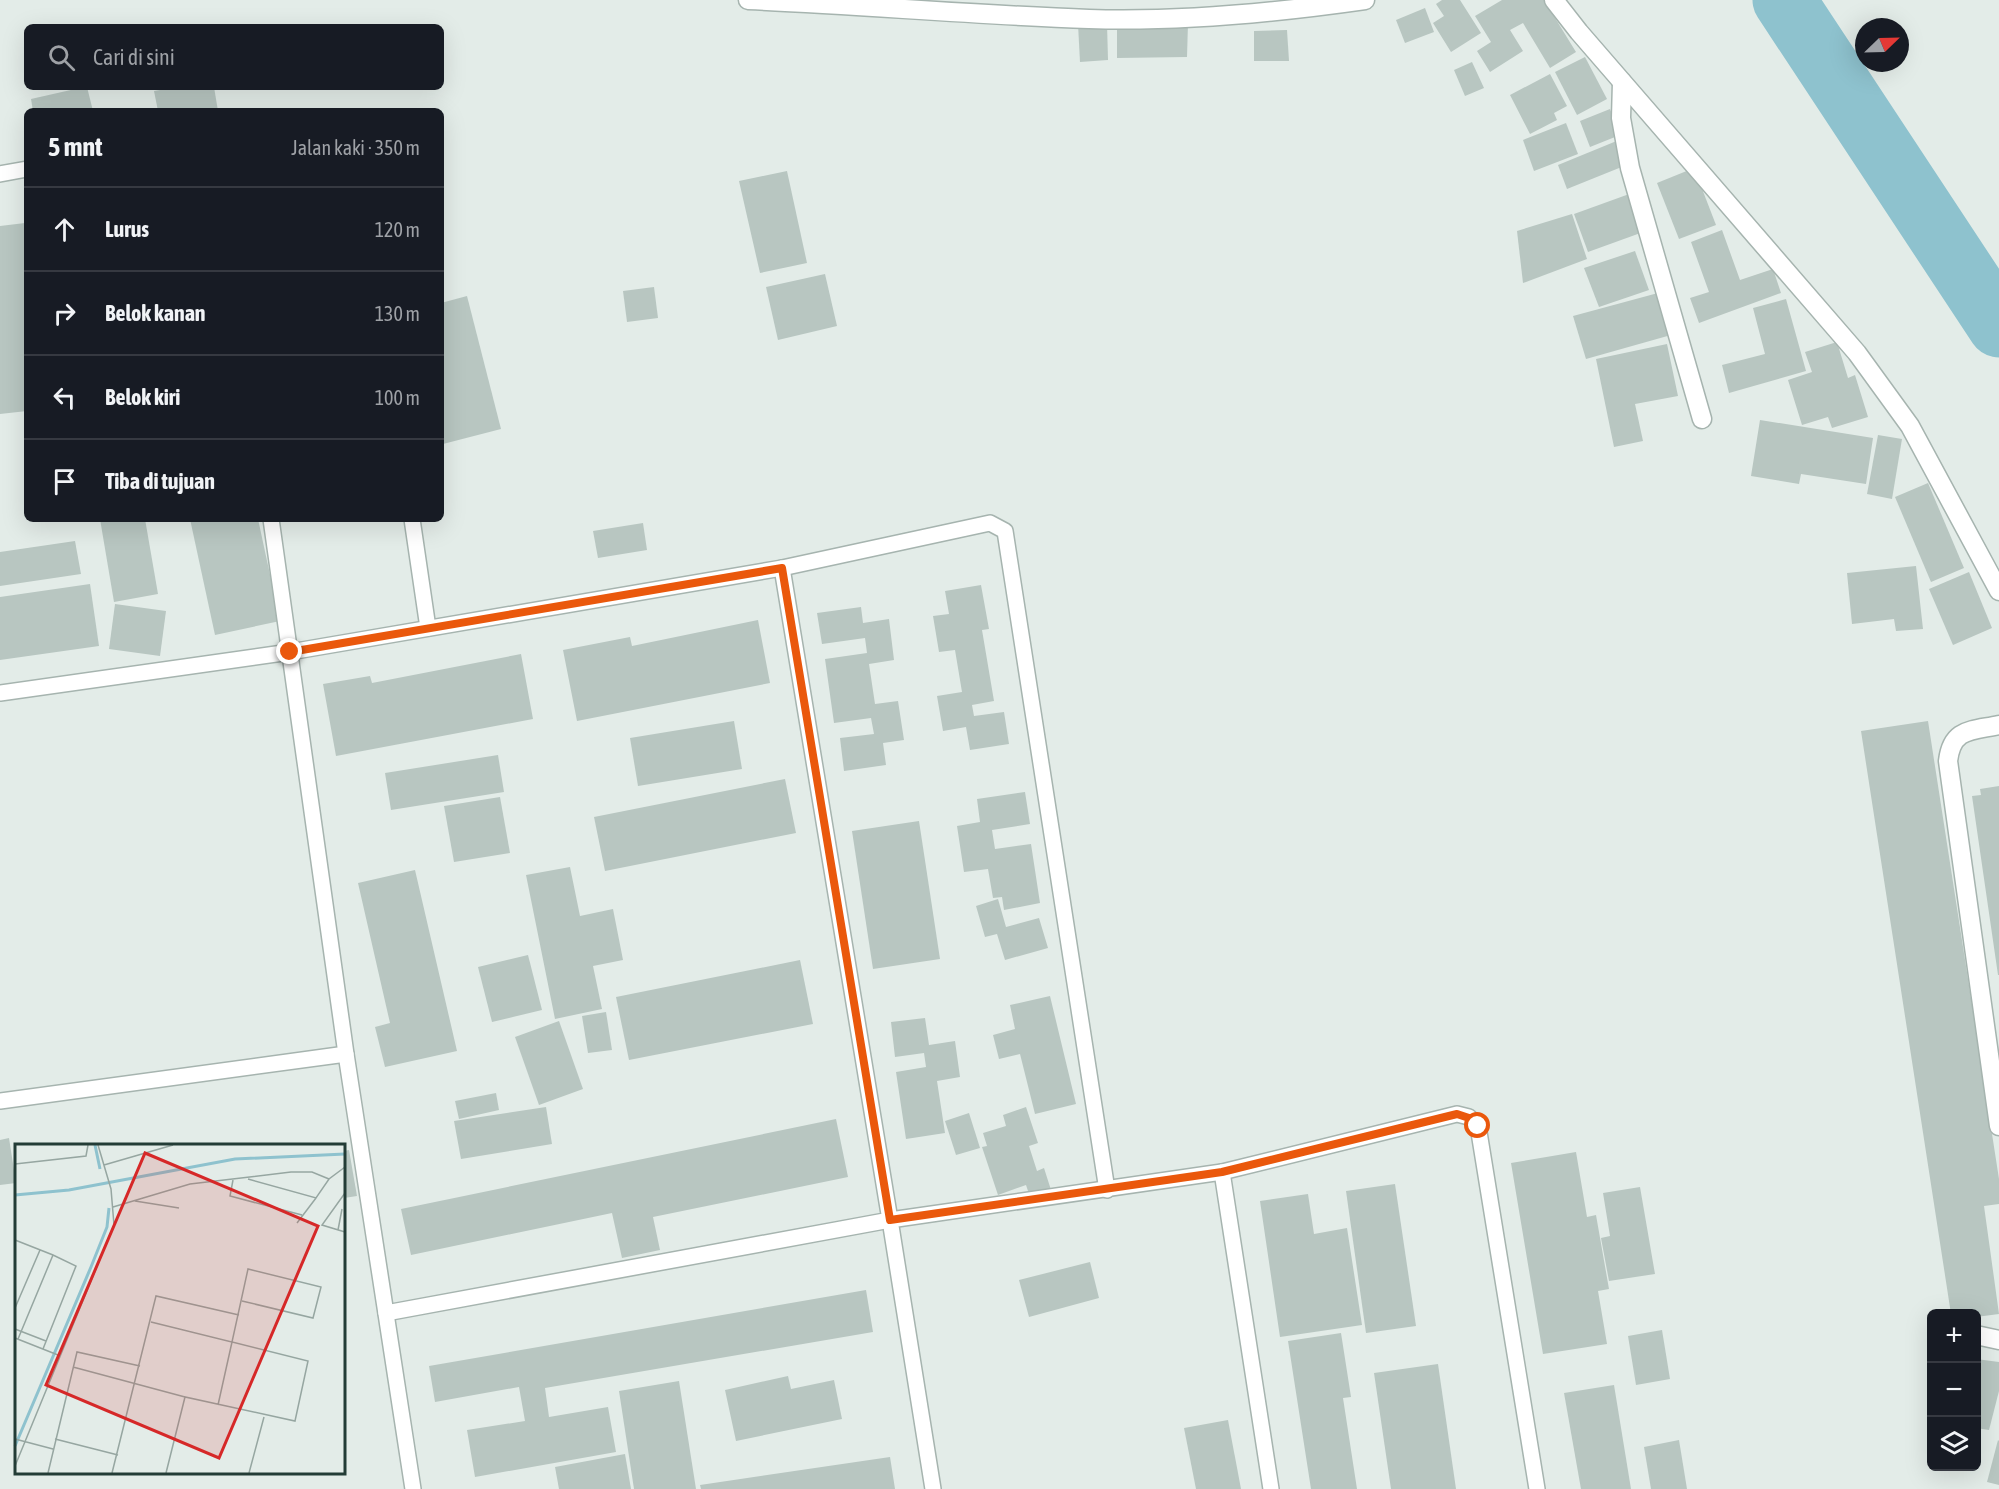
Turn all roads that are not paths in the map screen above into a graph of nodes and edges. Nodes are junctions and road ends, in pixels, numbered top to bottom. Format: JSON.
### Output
{"nodes":[{"id":1,"x":748,"y":0,"type":"edge"},
{"id":2,"x":1365,"y":0,"type":"edge"},
{"id":3,"x":1554,"y":0,"type":"edge"},
{"id":4,"x":1571,"y":0,"type":"edge"},
{"id":5,"x":1579,"y":32,"type":"junction"},
{"id":6,"x":1622,"y":82,"type":"junction"},
{"id":7,"x":24,"y":170,"type":"edge"},
{"id":8,"x":0,"y":174,"type":"edge"},
{"id":9,"x":1702,"y":419,"type":"dead end"},
{"id":10,"x":271,"y":522,"type":"edge"},
{"id":11,"x":412,"y":522,"type":"edge"},
{"id":12,"x":782,"y":568,"type":"junction"},
{"id":13,"x":1999,"y":591,"type":"edge"},
{"id":14,"x":428,"y":628,"type":"junction"},
{"id":15,"x":290,"y":652,"type":"junction"},
{"id":16,"x":0,"y":693,"type":"edge"},
{"id":17,"x":1999,"y":725,"type":"edge"},
{"id":18,"x":346,"y":1054,"type":"junction"},
{"id":19,"x":0,"y":1101,"type":"edge"},
{"id":20,"x":1999,"y":1126,"type":"edge"},
{"id":21,"x":1222,"y":1172,"type":"junction"},
{"id":22,"x":1107,"y":1190,"type":"junction"},
{"id":23,"x":890,"y":1220,"type":"junction"},
{"id":24,"x":386,"y":1313,"type":"junction"},
{"id":25,"x":1981,"y":1336,"type":"edge"},
{"id":26,"x":1999,"y":1340,"type":"edge"},
{"id":27,"x":413,"y":1489,"type":"edge"},
{"id":28,"x":933,"y":1489,"type":"edge"},
{"id":29,"x":1271,"y":1489,"type":"edge"},
{"id":30,"x":1536,"y":1489,"type":"edge"}],
"edges":[{"from":1,"to":2,"type":"street"},
{"from":3,"to":5,"type":"street"},
{"from":4,"to":5,"type":"street"},
{"from":5,"to":6,"type":"street"},
{"from":6,"to":9,"type":"street"},
{"from":6,"to":13,"type":"street"},
{"from":7,"to":8,"type":"lane"},
{"from":10,"to":15,"type":"lane"},
{"from":11,"to":14,"type":"lane"},
{"from":12,"to":14,"type":"lane"},
{"from":12,"to":22,"type":"lane"},
{"from":12,"to":23,"type":"lane"},
{"from":14,"to":15,"type":"lane"},
{"from":15,"to":16,"type":"lane"},
{"from":15,"to":18,"type":"lane"},
{"from":17,"to":20,"type":"street"},
{"from":18,"to":19,"type":"lane"},
{"from":18,"to":24,"type":"lane"},
{"from":21,"to":22,"type":"lane"},
{"from":21,"to":29,"type":"lane"},
{"from":21,"to":30,"type":"lane"},
{"from":22,"to":23,"type":"lane"},
{"from":23,"to":24,"type":"lane"},
{"from":23,"to":28,"type":"lane"},
{"from":24,"to":27,"type":"lane"},
{"from":25,"to":26,"type":"street"}]}
